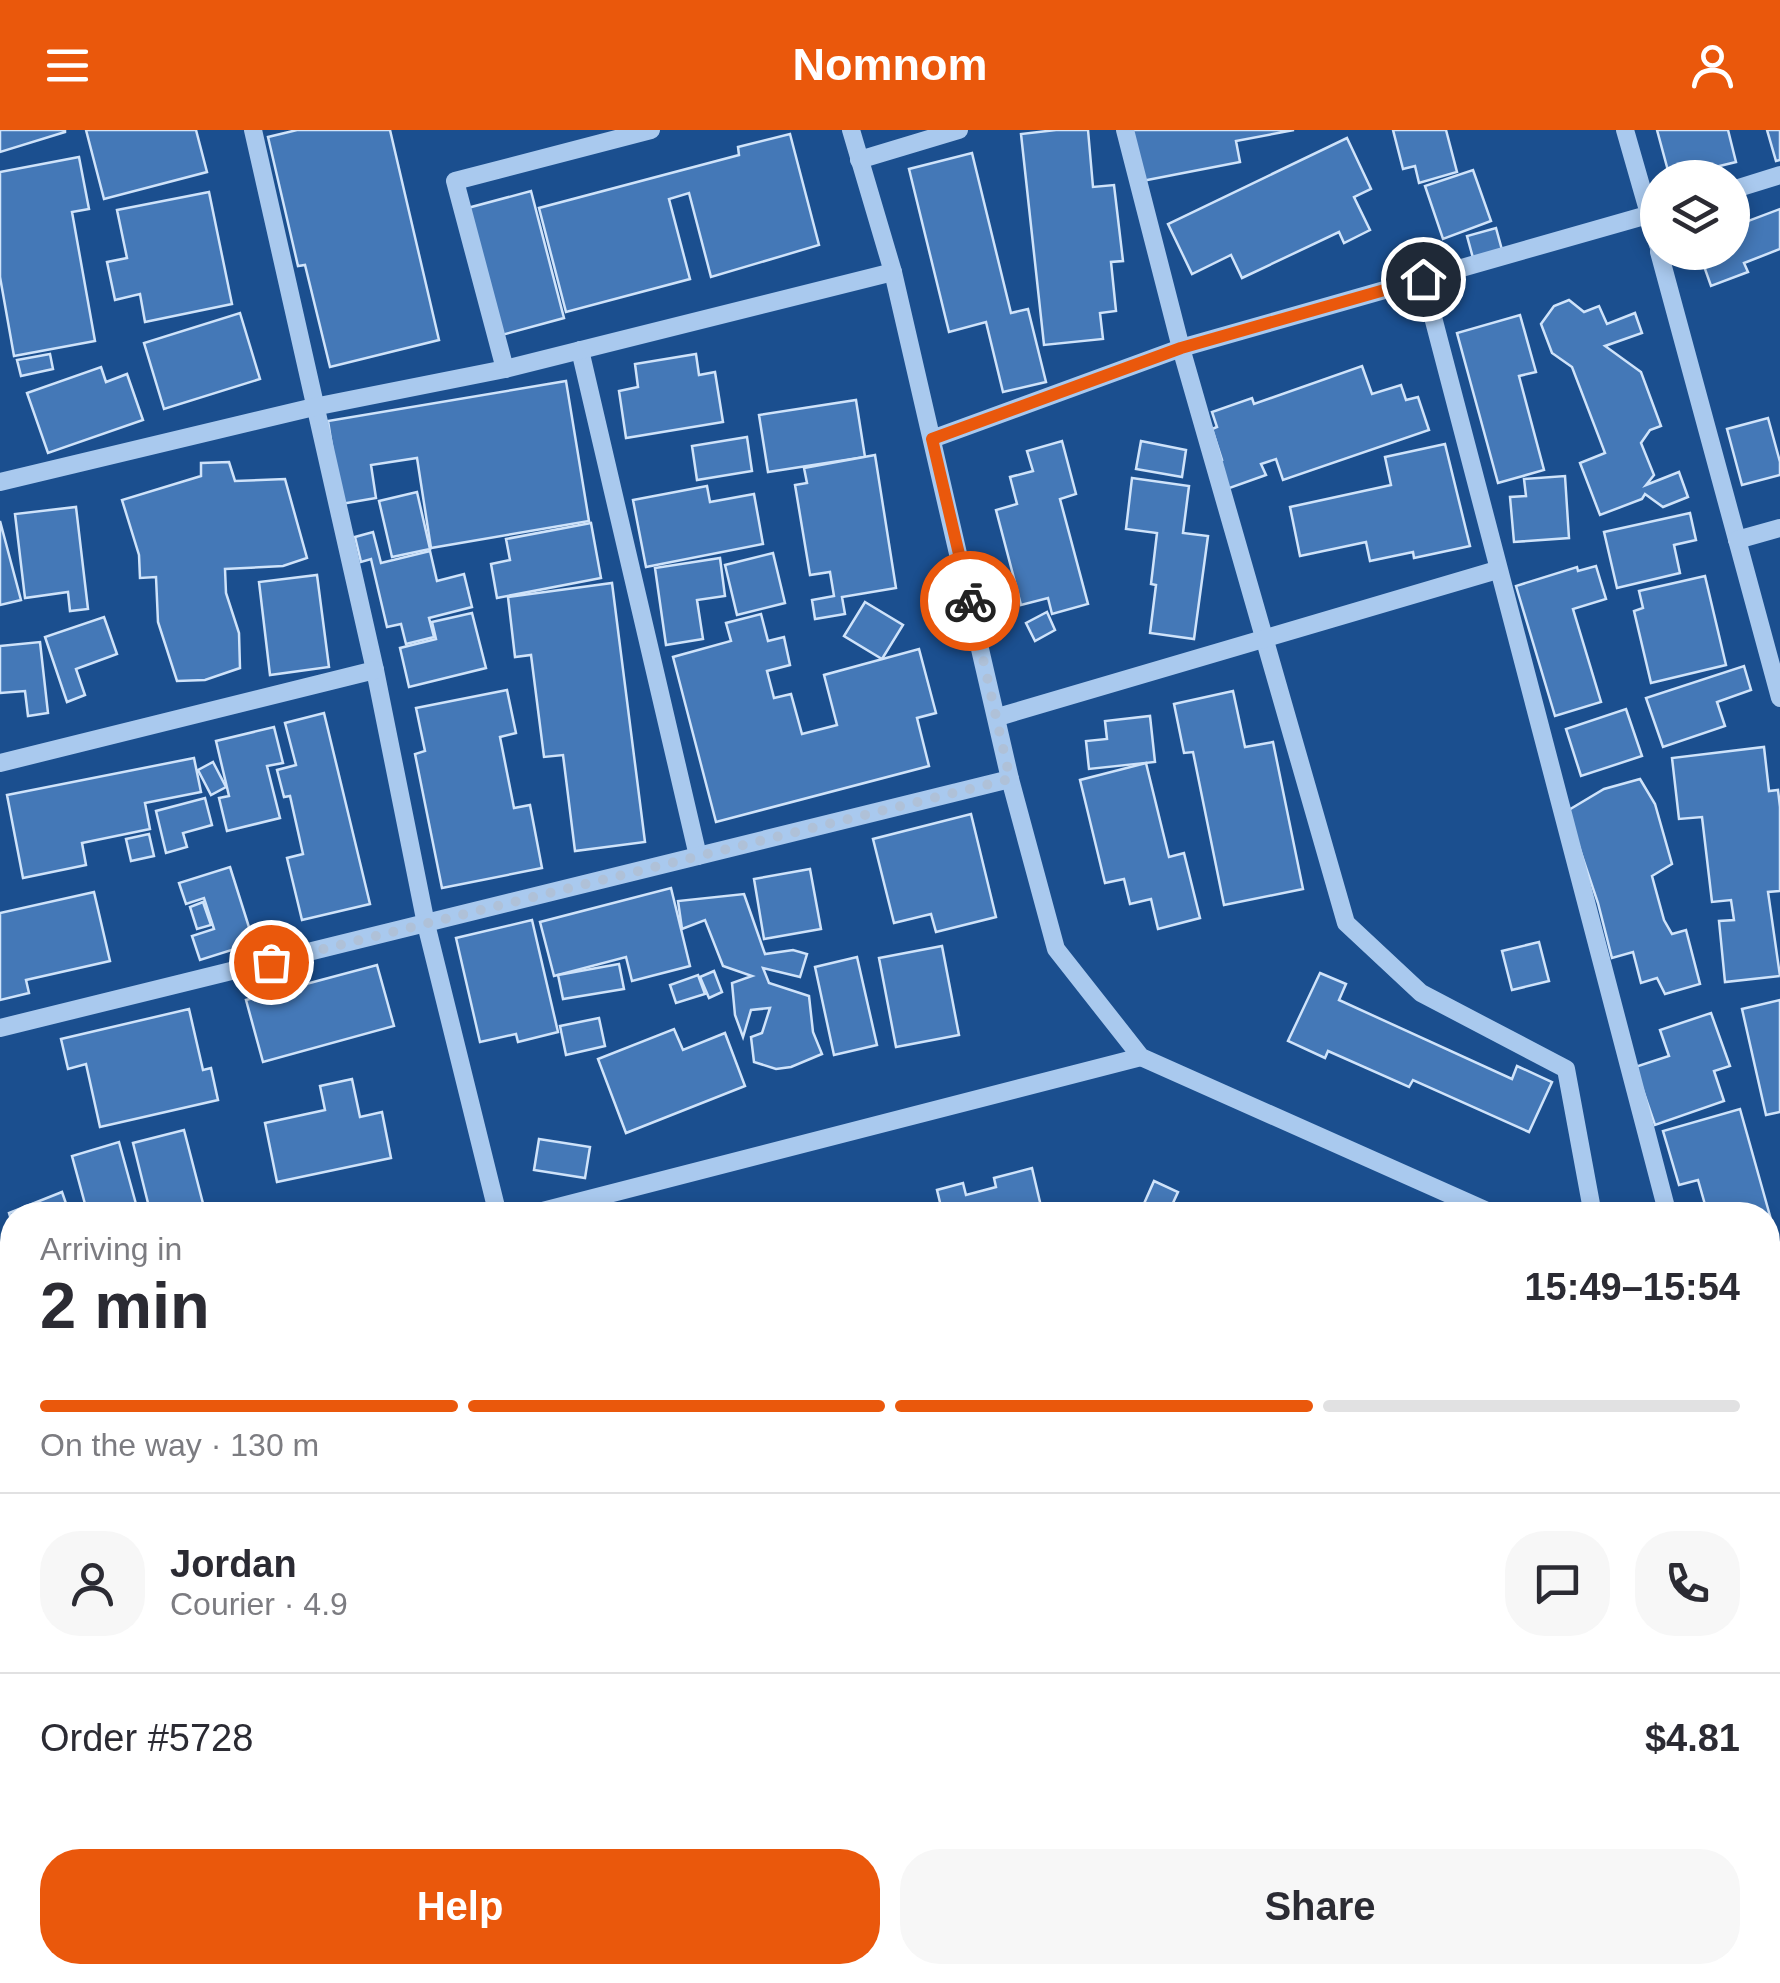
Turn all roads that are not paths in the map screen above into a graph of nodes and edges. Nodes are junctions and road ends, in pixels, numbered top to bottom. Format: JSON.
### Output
{"nodes":[{"id":1,"x":253,"y":130,"type":"edge"},
{"id":2,"x":651,"y":130,"type":"edge"},
{"id":3,"x":851,"y":130,"type":"edge"},
{"id":4,"x":959,"y":130,"type":"edge"},
{"id":5,"x":1124,"y":130,"type":"edge"},
{"id":6,"x":1625,"y":130,"type":"edge"},
{"id":7,"x":859,"y":160,"type":"junction"},
{"id":8,"x":1640,"y":174,"type":"edge"},
{"id":9,"x":1780,"y":176,"type":"edge"},
{"id":10,"x":1750,"y":185,"type":"edge"},
{"id":11,"x":1640,"y":217,"type":"edge"},
{"id":12,"x":1664,"y":270,"type":"edge"},
{"id":13,"x":893,"y":272,"type":"junction"},
{"id":14,"x":1423,"y":279,"type":"junction"},
{"id":15,"x":1181,"y":348,"type":"junction"},
{"id":16,"x":580,"y":350,"type":"junction"},
{"id":17,"x":505,"y":369,"type":"junction"},
{"id":18,"x":314,"y":407,"type":"junction"},
{"id":19,"x":932,"y":439,"type":"junction"},
{"id":20,"x":0,"y":482,"type":"edge"},
{"id":21,"x":1780,"y":528,"type":"edge"},
{"id":22,"x":1736,"y":540,"type":"junction"},
{"id":23,"x":1497,"y":570,"type":"junction"},
{"id":24,"x":1265,"y":638,"type":"junction"},
{"id":25,"x":375,"y":670,"type":"junction"},
{"id":26,"x":1780,"y":698,"type":"edge"},
{"id":27,"x":998,"y":717,"type":"junction"},
{"id":28,"x":0,"y":763,"type":"edge"},
{"id":29,"x":1010,"y":779,"type":"junction"},
{"id":30,"x":698,"y":856,"type":"junction"},
{"id":31,"x":426,"y":924,"type":"junction"},
{"id":32,"x":0,"y":1028,"type":"edge"},
{"id":33,"x":1141,"y":1057,"type":"junction"},
{"id":34,"x":495,"y":1202,"type":"edge"},
{"id":35,"x":578,"y":1202,"type":"edge"},
{"id":36,"x":1467,"y":1202,"type":"edge"},
{"id":37,"x":1591,"y":1202,"type":"edge"},
{"id":38,"x":1665,"y":1202,"type":"edge"}],
"edges":[{"from":1,"to":18,"type":"street"},
{"from":2,"to":17,"type":"street"},
{"from":3,"to":7,"type":"street"},
{"from":4,"to":7,"type":"street"},
{"from":5,"to":15,"type":"street"},
{"from":6,"to":8,"type":"street"},
{"from":7,"to":13,"type":"street"},
{"from":9,"to":10,"type":"street"},
{"from":11,"to":14,"type":"street"},
{"from":12,"to":22,"type":"street"},
{"from":13,"to":16,"type":"street"},
{"from":13,"to":19,"type":"street"},
{"from":14,"to":15,"type":"street"},
{"from":14,"to":23,"type":"street"},
{"from":15,"to":19,"type":"street"},
{"from":15,"to":24,"type":"street"},
{"from":16,"to":17,"type":"street"},
{"from":16,"to":30,"type":"street"},
{"from":17,"to":18,"type":"street"},
{"from":18,"to":20,"type":"street"},
{"from":18,"to":25,"type":"street"},
{"from":19,"to":27,"type":"street"},
{"from":21,"to":22,"type":"street"},
{"from":22,"to":26,"type":"street"},
{"from":23,"to":24,"type":"street"},
{"from":23,"to":38,"type":"street"},
{"from":24,"to":27,"type":"street"},
{"from":24,"to":37,"type":"street"},
{"from":25,"to":28,"type":"street"},
{"from":25,"to":31,"type":"street"},
{"from":27,"to":29,"type":"street"},
{"from":29,"to":30,"type":"street"},
{"from":29,"to":33,"type":"street"},
{"from":30,"to":31,"type":"street"},
{"from":31,"to":32,"type":"street"},
{"from":31,"to":34,"type":"street"},
{"from":33,"to":35,"type":"street"},
{"from":33,"to":36,"type":"street"}]}
